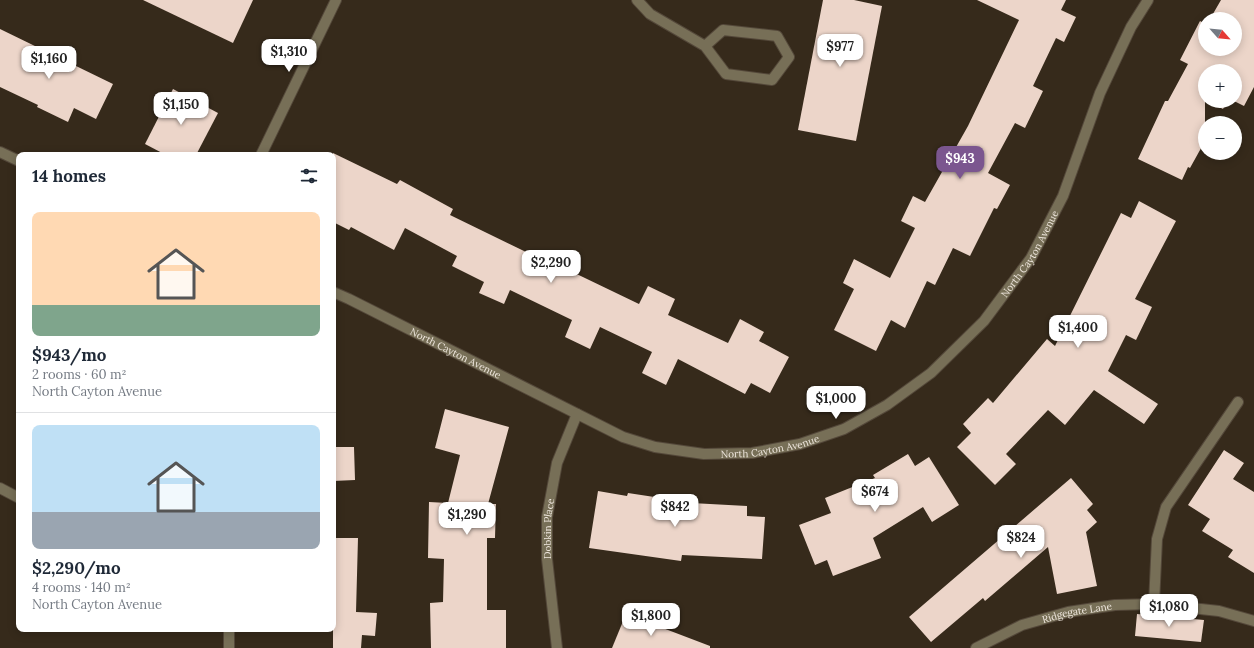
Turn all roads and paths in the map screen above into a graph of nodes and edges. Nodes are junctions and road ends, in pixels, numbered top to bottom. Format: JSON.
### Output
{"nodes":[{"id":1,"x":336,"y":0,"type":"edge"},
{"id":2,"x":637,"y":0,"type":"edge"},
{"id":3,"x":1148,"y":0,"type":"edge"},
{"id":4,"x":705,"y":46,"type":"junction"},
{"id":5,"x":0,"y":152,"type":"edge"},
{"id":6,"x":263,"y":152,"type":"edge"},
{"id":7,"x":16,"y":160,"type":"edge"},
{"id":8,"x":336,"y":293,"type":"edge"},
{"id":9,"x":1238,"y":402,"type":"dead end"},
{"id":10,"x":576,"y":414,"type":"junction"},
{"id":11,"x":0,"y":488,"type":"edge"},
{"id":12,"x":16,"y":496,"type":"edge"},
{"id":13,"x":1154,"y":604,"type":"junction"},
{"id":14,"x":1254,"y":621,"type":"edge"},
{"id":15,"x":229,"y":632,"type":"edge"},
{"id":16,"x":229,"y":648,"type":"edge"},
{"id":17,"x":557,"y":648,"type":"edge"},
{"id":18,"x":976,"y":648,"type":"edge"}],
"edges":[{"from":1,"to":6,"type":"street"},
{"from":2,"to":4,"type":"street"},
{"from":3,"to":10,"type":"street","name":"North Cayton Avenue"},
{"from":4,"to":4,"type":"street"},
{"from":5,"to":7,"type":"street"},
{"from":8,"to":10,"type":"street","name":"North Cayton Avenue"},
{"from":9,"to":13,"type":"street"},
{"from":10,"to":17,"type":"street","name":"Dobkin Place"},
{"from":11,"to":12,"type":"street"},
{"from":13,"to":14,"type":"street","name":"Ridgegate Lane"},
{"from":13,"to":18,"type":"street","name":"Ridgegate Lane"},
{"from":15,"to":16,"type":"street"}]}
